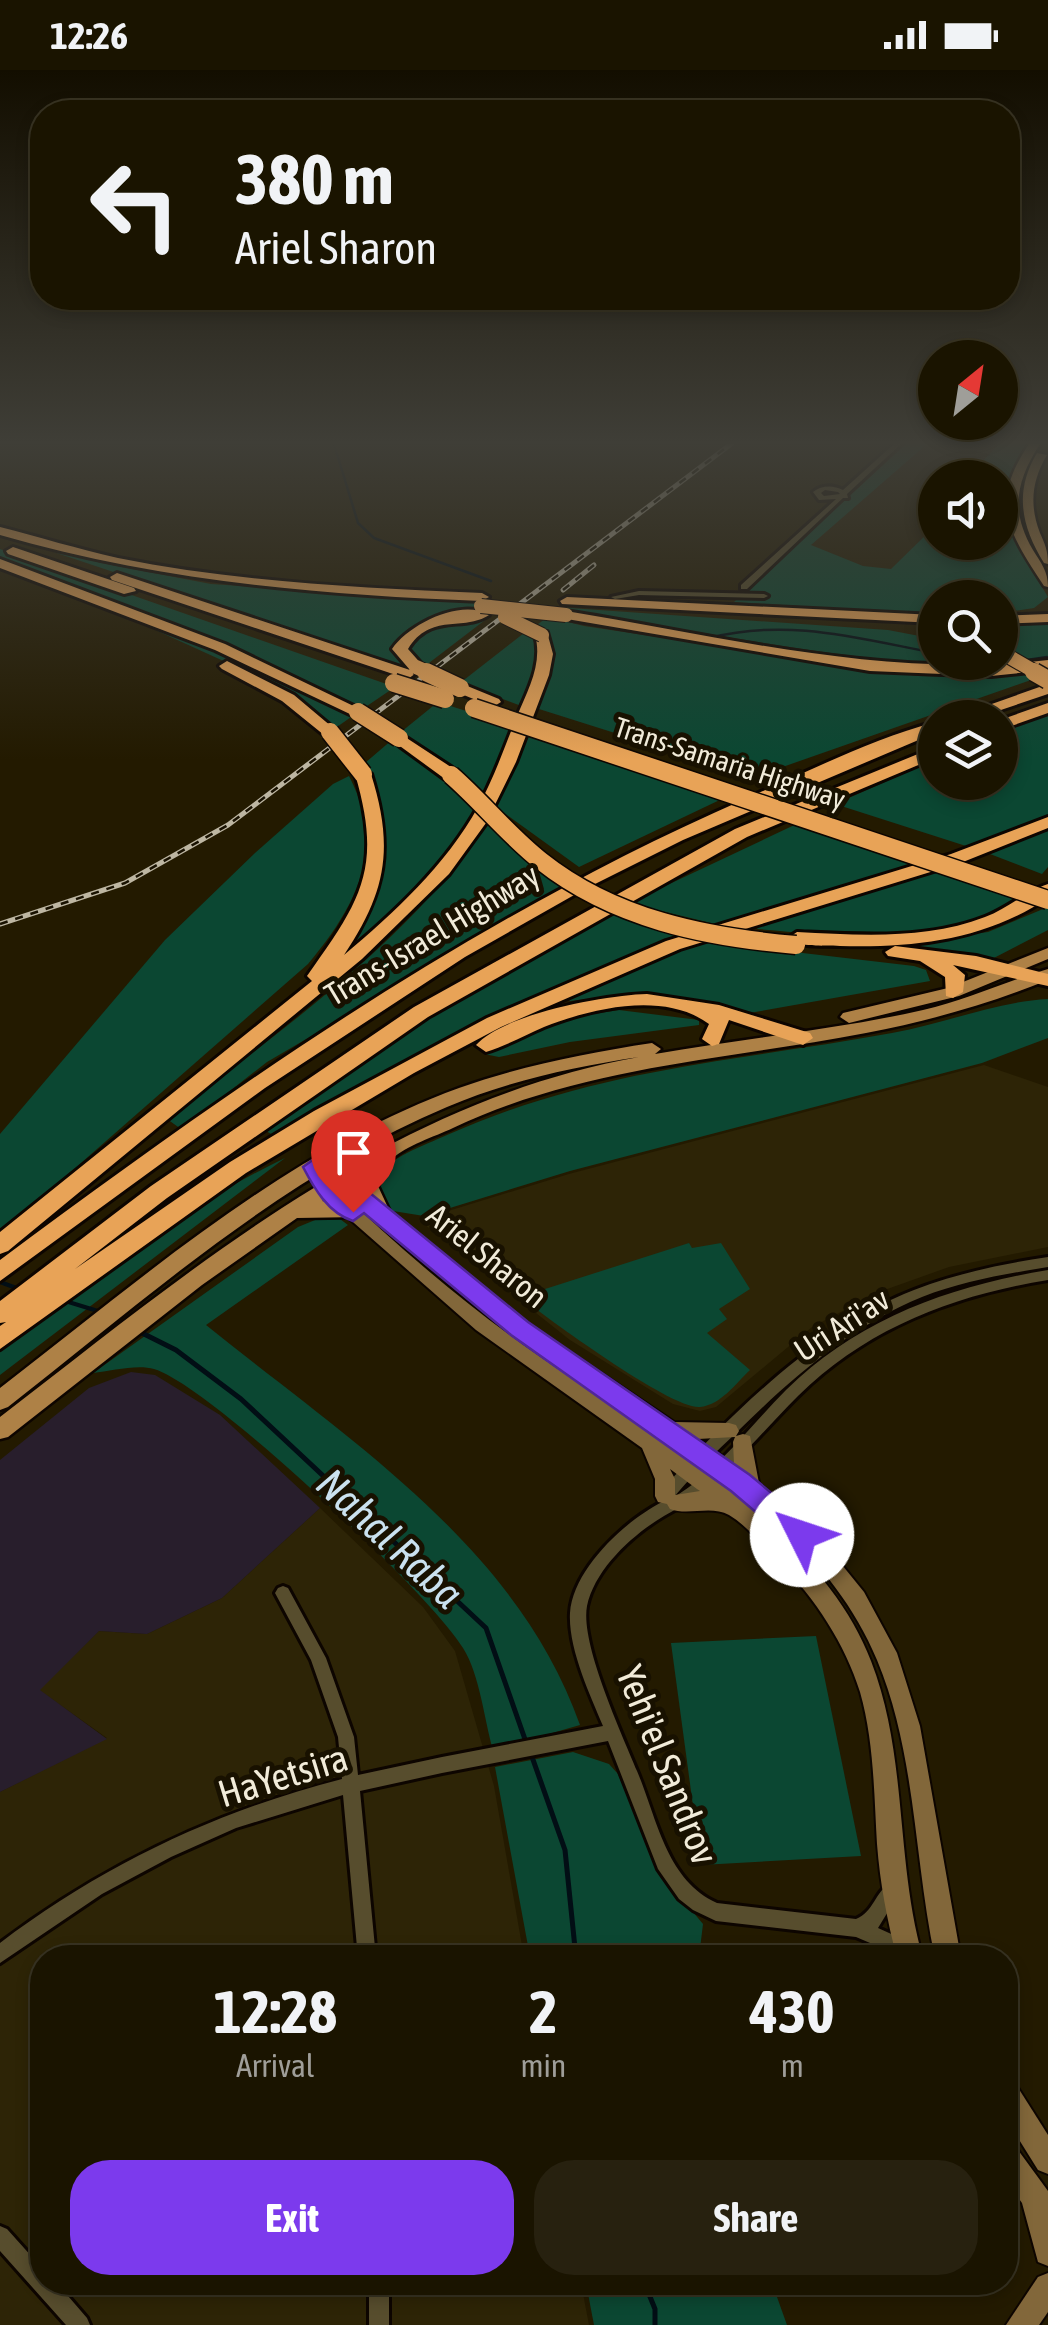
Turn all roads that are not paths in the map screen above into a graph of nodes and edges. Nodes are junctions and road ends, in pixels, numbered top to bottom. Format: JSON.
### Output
{"nodes":[{"id":1,"x":10,"y":549,"type":"edge"},
{"id":2,"x":44,"y":549,"type":"edge"},
{"id":3,"x":62,"y":549,"type":"edge"},
{"id":4,"x":783,"y":549,"type":"edge"},
{"id":5,"x":1026,"y":549,"type":"edge"},
{"id":6,"x":0,"y":564,"type":"edge"},
{"id":7,"x":1048,"y":583,"type":"edge"},
{"id":8,"x":744,"y":587,"type":"dead end"},
{"id":9,"x":764,"y":596,"type":"dead end"},
{"id":10,"x":615,"y":597,"type":"dead end"},
{"id":11,"x":482,"y":606,"type":"junction"},
{"id":12,"x":566,"y":608,"type":"junction"},
{"id":13,"x":820,"y":615,"type":"junction"},
{"id":14,"x":1048,"y":616,"type":"edge"},
{"id":15,"x":918,"y":618,"type":"edge"},
{"id":16,"x":1018,"y":619,"type":"edge"},
{"id":17,"x":918,"y":629,"type":"edge"},
{"id":18,"x":1018,"y":663,"type":"edge"},
{"id":19,"x":1048,"y":665,"type":"edge"},
{"id":20,"x":406,"y":674,"type":"junction"},
{"id":21,"x":1048,"y":680,"type":"edge"},
{"id":22,"x":1048,"y":689,"type":"edge"},
{"id":23,"x":454,"y":692,"type":"junction"},
{"id":24,"x":1015,"y":700,"type":"edge"},
{"id":25,"x":484,"y":702,"type":"junction"},
{"id":26,"x":1048,"y":708,"type":"edge"},
{"id":27,"x":1018,"y":719,"type":"edge"},
{"id":28,"x":918,"y":734,"type":"edge"},
{"id":29,"x":918,"y":759,"type":"edge"},
{"id":30,"x":1048,"y":822,"type":"edge"},
{"id":31,"x":1048,"y":887,"type":"edge"},
{"id":32,"x":1048,"y":900,"type":"edge"},
{"id":33,"x":797,"y":942,"type":"junction"},
{"id":34,"x":890,"y":951,"type":"junction"},
{"id":35,"x":1048,"y":953,"type":"edge"},
{"id":36,"x":1015,"y":970,"type":"junction"},
{"id":37,"x":1046,"y":980,"type":"edge"},
{"id":38,"x":960,"y":998,"type":"junction"},
{"id":39,"x":690,"y":1004,"type":"junction"},
{"id":40,"x":774,"y":1030,"type":"junction"},
{"id":41,"x":803,"y":1038,"type":"junction"},
{"id":42,"x":712,"y":1039,"type":"junction"},
{"id":43,"x":232,"y":1054,"type":"junction"},
{"id":44,"x":387,"y":1152,"type":"junction"},
{"id":45,"x":314,"y":1167,"type":"junction"},
{"id":46,"x":334,"y":1186,"type":"junction"},
{"id":47,"x":200,"y":1195,"type":"junction"},
{"id":48,"x":353,"y":1212,"type":"junction"},
{"id":49,"x":293,"y":1214,"type":"junction"},
{"id":50,"x":381,"y":1214,"type":"junction"},
{"id":51,"x":0,"y":1245,"type":"edge"},
{"id":52,"x":1048,"y":1262,"type":"edge"},
{"id":53,"x":1,"y":1271,"type":"edge"},
{"id":54,"x":1048,"y":1276,"type":"edge"},
{"id":55,"x":52,"y":1286,"type":"junction"},
{"id":56,"x":18,"y":1308,"type":"edge"},
{"id":57,"x":0,"y":1339,"type":"edge"},
{"id":58,"x":0,"y":1401,"type":"edge"},
{"id":59,"x":0,"y":1430,"type":"edge"},
{"id":60,"x":656,"y":1437,"type":"junction"},
{"id":61,"x":736,"y":1437,"type":"junction"},
{"id":62,"x":711,"y":1462,"type":"junction"},
{"id":63,"x":694,"y":1478,"type":"junction"},
{"id":64,"x":752,"y":1493,"type":"junction"},
{"id":65,"x":666,"y":1504,"type":"junction"},
{"id":66,"x":733,"y":1506,"type":"junction"},
{"id":67,"x":283,"y":1593,"type":"dead end"},
{"id":68,"x":614,"y":1732,"type":"junction"},
{"id":69,"x":352,"y":1787,"type":"junction"},
{"id":70,"x":894,"y":1884,"type":"junction"},
{"id":71,"x":856,"y":1928,"type":"junction"},
{"id":72,"x":365,"y":1945,"type":"edge"},
{"id":73,"x":898,"y":1945,"type":"edge"},
{"id":74,"x":907,"y":1945,"type":"edge"},
{"id":75,"x":946,"y":1945,"type":"edge"},
{"id":76,"x":0,"y":1954,"type":"edge"},
{"id":77,"x":1018,"y":2113,"type":"edge"},
{"id":78,"x":1048,"y":2160,"type":"edge"},
{"id":79,"x":1018,"y":2174,"type":"edge"},
{"id":80,"x":1040,"y":2204,"type":"edge"},
{"id":81,"x":0,"y":2236,"type":"edge"},
{"id":82,"x":1048,"y":2252,"type":"edge"},
{"id":83,"x":30,"y":2269,"type":"edge"},
{"id":84,"x":1048,"y":2276,"type":"edge"},
{"id":85,"x":1047,"y":2288,"type":"edge"},
{"id":86,"x":53,"y":2295,"type":"edge"},
{"id":87,"x":379,"y":2295,"type":"edge"},
{"id":88,"x":80,"y":2325,"type":"edge"},
{"id":89,"x":379,"y":2325,"type":"edge"},
{"id":90,"x":1020,"y":2325,"type":"edge"}],
"edges":[{"from":1,"to":20,"type":"highway"},
{"from":2,"to":20,"type":"highway"},
{"from":3,"to":11,"type":"highway"},
{"from":4,"to":8,"type":"street"},
{"from":5,"to":7,"type":"main road"},
{"from":6,"to":33,"type":"highway","bridge":true},
{"from":6,"to":43,"type":"highway","bridge":true},
{"from":9,"to":10,"type":"street"},
{"from":11,"to":12,"type":"highway","bridge":true},
{"from":11,"to":20,"type":"highway"},
{"from":11,"to":43,"type":"highway","bridge":true},
{"from":12,"to":13,"type":"highway"},
{"from":12,"to":19,"type":"highway"},
{"from":13,"to":15,"type":"highway"},
{"from":13,"to":17,"type":"highway"},
{"from":14,"to":16,"type":"highway"},
{"from":18,"to":21,"type":"highway","bridge":true},
{"from":20,"to":23,"type":"highway","name":"Trans-Samaria Highway","bridge":true},
{"from":20,"to":23,"type":"highway","bridge":true},
{"from":22,"to":24,"type":"highway"},
{"from":23,"to":25,"type":"highway","name":"Trans-Samaria Highway"},
{"from":25,"to":31,"type":"highway","name":"Trans-Samaria Highway"},
{"from":25,"to":32,"type":"highway","name":"Trans-Samaria Highway","bridge":true},
{"from":26,"to":27,"type":"highway"},
{"from":28,"to":53,"type":"highway","name":"Trans-Israel Highway"},
{"from":29,"to":55,"type":"highway","name":"Trans-Israel Highway"},
{"from":30,"to":47,"type":"highway"},
{"from":31,"to":33,"type":"highway"},
{"from":33,"to":34,"type":"highway"},
{"from":34,"to":36,"type":"highway"},
{"from":34,"to":38,"type":"highway"},
{"from":35,"to":36,"type":"main road"},
{"from":36,"to":37,"type":"highway"},
{"from":36,"to":38,"type":"main road"},
{"from":37,"to":38,"type":"main road"},
{"from":38,"to":40,"type":"main road"},
{"from":38,"to":41,"type":"main road"},
{"from":39,"to":40,"type":"highway"},
{"from":39,"to":42,"type":"highway"},
{"from":39,"to":47,"type":"highway"},
{"from":40,"to":41,"type":"highway"},
{"from":40,"to":42,"type":"main road"},
{"from":41,"to":44,"type":"main road"},
{"from":42,"to":45,"type":"main road"},
{"from":43,"to":51,"type":"highway"},
{"from":44,"to":46,"type":"main road"},
{"from":44,"to":50,"type":"main road"},
{"from":45,"to":46,"type":"main road","name":"Ariel Sharon"},
{"from":45,"to":58,"type":"main road"},
{"from":46,"to":48,"type":"main road","name":"Ariel Sharon"},
{"from":46,"to":49,"type":"main road"},
{"from":46,"to":50,"type":"main road","name":"Ariel Sharon"},
{"from":47,"to":55,"type":"highway"},
{"from":48,"to":49,"type":"main road"},
{"from":48,"to":60,"type":"main road","name":"Ariel Sharon"},
{"from":49,"to":59,"type":"main road"},
{"from":50,"to":60,"type":"main road","name":"Ariel Sharon"},
{"from":52,"to":61,"type":"street","name":"Uri Ari'av"},
{"from":54,"to":61,"type":"street","name":"Uri Ari'av"},
{"from":55,"to":56,"type":"highway"},
{"from":56,"to":57,"type":"highway"},
{"from":60,"to":61,"type":"main road"},
{"from":60,"to":62,"type":"main road","name":"Ariel Sharon"},
{"from":60,"to":63,"type":"main road","name":"Ariel Sharon"},
{"from":60,"to":65,"type":"main road"},
{"from":61,"to":62,"type":"street","name":"Uri Ari'av"},
{"from":61,"to":64,"type":"main road"},
{"from":62,"to":63,"type":"street","name":"Yehi'el Sandrov"},
{"from":62,"to":64,"type":"main road","name":"Ariel Sharon"},
{"from":63,"to":65,"type":"street","name":"Yehi'el Sandrov"},
{"from":63,"to":66,"type":"main road","name":"Ariel Sharon"},
{"from":64,"to":75,"type":"main road","name":"Ariel Sharon"},
{"from":65,"to":66,"type":"main road"},
{"from":65,"to":68,"type":"street","name":"Yehi'el Sandrov"},
{"from":66,"to":70,"type":"main road","name":"Ariel Sharon"},
{"from":67,"to":69,"type":"street"},
{"from":68,"to":69,"type":"street","name":"HaYetsira"},
{"from":68,"to":71,"type":"street","name":"Yehi'el Sandrov"},
{"from":69,"to":72,"type":"street"},
{"from":69,"to":76,"type":"street","name":"HaYetsira"},
{"from":70,"to":71,"type":"street"},
{"from":70,"to":74,"type":"main road","name":"Ariel Sharon"},
{"from":71,"to":73,"type":"street","name":"Yehi'el Sandrov"},
{"from":77,"to":78,"type":"main road"},
{"from":79,"to":80,"type":"main road"},
{"from":80,"to":82,"type":"main road"},
{"from":81,"to":83,"type":"street"},
{"from":84,"to":85,"type":"main road"},
{"from":85,"to":90,"type":"main road"},
{"from":86,"to":88,"type":"street"},
{"from":87,"to":89,"type":"street"}]}
